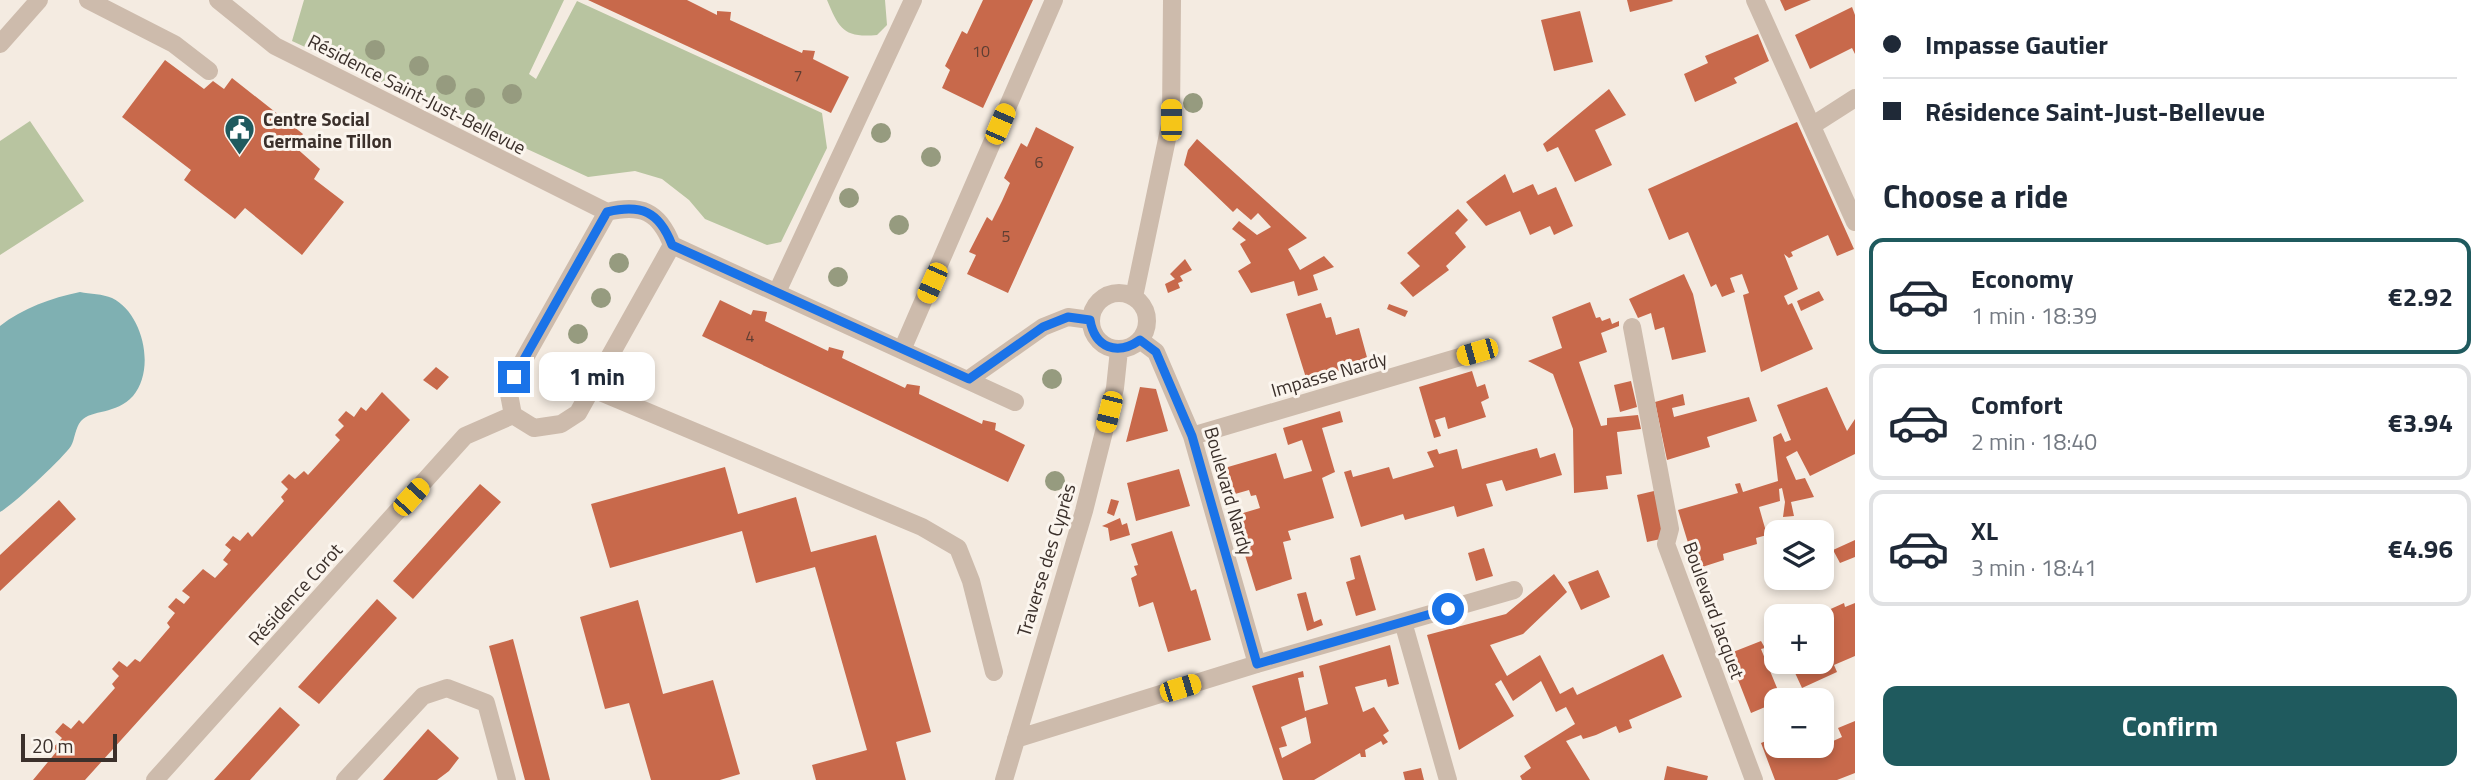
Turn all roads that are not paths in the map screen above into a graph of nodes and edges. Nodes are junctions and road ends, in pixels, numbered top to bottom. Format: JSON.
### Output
{"nodes":[{"id":1,"x":39,"y":0,"type":"edge"},
{"id":2,"x":88,"y":0,"type":"edge"},
{"id":3,"x":218,"y":0,"type":"edge"},
{"id":4,"x":914,"y":0,"type":"edge"},
{"id":5,"x":1054,"y":0,"type":"edge"},
{"id":6,"x":1172,"y":0,"type":"edge"},
{"id":7,"x":1755,"y":0,"type":"edge"},
{"id":8,"x":0,"y":44,"type":"edge"},
{"id":9,"x":209,"y":71,"type":"dead end"},
{"id":10,"x":1855,"y":98,"type":"edge"},
{"id":11,"x":1813,"y":125,"type":"junction"},
{"id":12,"x":607,"y":212,"type":"junction"},
{"id":13,"x":1855,"y":222,"type":"edge"},
{"id":14,"x":672,"y":245,"type":"junction"},
{"id":15,"x":777,"y":292,"type":"junction"},
{"id":16,"x":1134,"y":297,"type":"junction"},
{"id":17,"x":1090,"y":320,"type":"junction"},
{"id":18,"x":1632,"y":327,"type":"dead end"},
{"id":19,"x":1140,"y":340,"type":"junction"},
{"id":20,"x":902,"y":350,"type":"junction"},
{"id":21,"x":1119,"y":350,"type":"junction"},
{"id":22,"x":1477,"y":352,"type":"dead end"},
{"id":23,"x":969,"y":379,"type":"junction"},
{"id":24,"x":593,"y":389,"type":"junction"},
{"id":25,"x":1015,"y":402,"type":"dead end"},
{"id":26,"x":513,"y":415,"type":"junction"},
{"id":27,"x":1192,"y":436,"type":"junction"},
{"id":28,"x":1514,"y":590,"type":"dead end"},
{"id":29,"x":1403,"y":622,"type":"junction"},
{"id":30,"x":1257,"y":664,"type":"junction"},
{"id":31,"x":994,"y":672,"type":"dead end"},
{"id":32,"x":1016,"y":739,"type":"junction"},
{"id":33,"x":155,"y":780,"type":"edge"},
{"id":34,"x":345,"y":780,"type":"edge"},
{"id":35,"x":508,"y":780,"type":"edge"},
{"id":36,"x":1004,"y":780,"type":"edge"},
{"id":37,"x":1448,"y":780,"type":"edge"},
{"id":38,"x":1754,"y":780,"type":"edge"}],
"edges":[{"from":1,"to":8,"type":"street"},
{"from":2,"to":9,"type":"street"},
{"from":3,"to":12,"type":"street","name":"Résidence Saint-Just-Bellevue"},
{"from":4,"to":15,"type":"street"},
{"from":5,"to":20,"type":"street"},
{"from":6,"to":16,"type":"street"},
{"from":7,"to":11,"type":"street"},
{"from":10,"to":11,"type":"street"},
{"from":11,"to":13,"type":"street"},
{"from":12,"to":14,"type":"street","name":"Résidence Saint-Just-Bellevue"},
{"from":12,"to":26,"type":"street"},
{"from":14,"to":15,"type":"street"},
{"from":14,"to":24,"type":"street"},
{"from":15,"to":20,"type":"street"},
{"from":16,"to":17,"type":"street"},
{"from":16,"to":19,"type":"street"},
{"from":17,"to":21,"type":"street"},
{"from":17,"to":23,"type":"street"},
{"from":18,"to":38,"type":"street","name":"Boulevard Jacquet"},
{"from":19,"to":21,"type":"street"},
{"from":19,"to":27,"type":"street","name":"Boulevard Nardy"},
{"from":20,"to":23,"type":"street"},
{"from":21,"to":32,"type":"street","name":"Traverse des Cyprès"},
{"from":22,"to":27,"type":"street","name":"Impasse Nardy"},
{"from":23,"to":25,"type":"street"},
{"from":24,"to":26,"type":"street"},
{"from":24,"to":31,"type":"street"},
{"from":26,"to":33,"type":"street","name":"Résidence Corot"},
{"from":27,"to":30,"type":"street","name":"Boulevard Nardy"},
{"from":28,"to":29,"type":"street"},
{"from":29,"to":30,"type":"street"},
{"from":29,"to":37,"type":"street"},
{"from":30,"to":32,"type":"street"},
{"from":32,"to":36,"type":"street","name":"Traverse des Cyprès"},
{"from":34,"to":35,"type":"street"}]}
